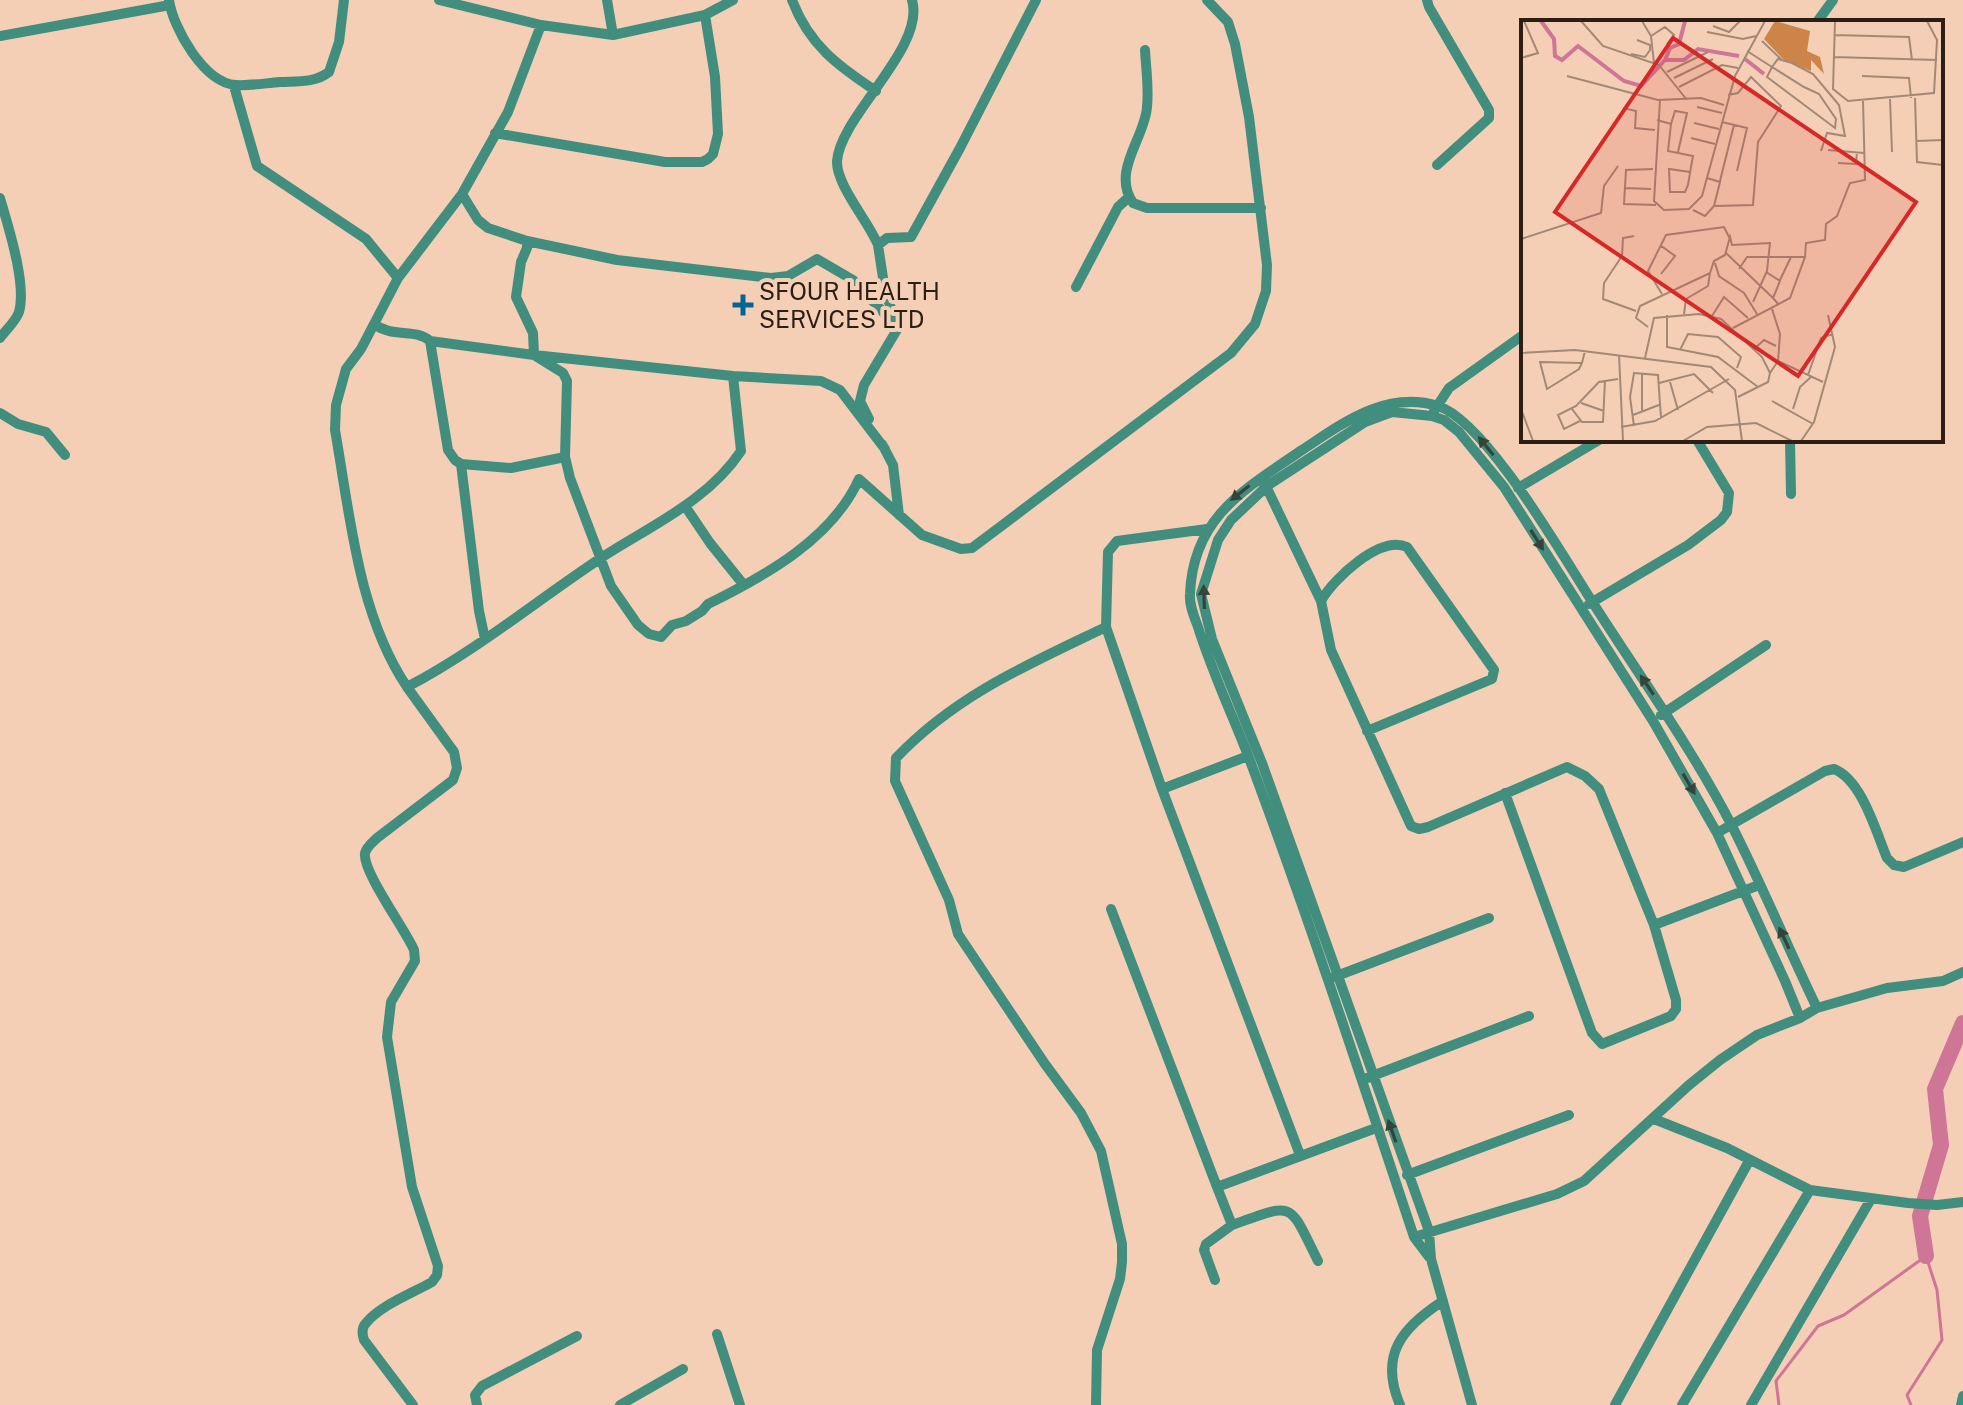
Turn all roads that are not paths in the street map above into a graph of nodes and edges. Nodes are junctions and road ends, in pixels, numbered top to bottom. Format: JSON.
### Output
{"nodes":[{"id":1,"x":344,"y":0,"type":"edge"},
{"id":2,"x":439,"y":0,"type":"edge"},
{"id":3,"x":607,"y":0,"type":"edge"},
{"id":4,"x":733,"y":0,"type":"edge"},
{"id":5,"x":792,"y":0,"type":"edge"},
{"id":6,"x":912,"y":0,"type":"edge"},
{"id":7,"x":1036,"y":0,"type":"edge"},
{"id":8,"x":1207,"y":0,"type":"edge"},
{"id":9,"x":1427,"y":0,"type":"edge"},
{"id":10,"x":1833,"y":0,"type":"edge"},
{"id":11,"x":169,"y":3,"type":"edge"},
{"id":12,"x":705,"y":15,"type":"junction"},
{"id":13,"x":1818,"y":20,"type":"edge"},
{"id":14,"x":541,"y":25,"type":"junction"},
{"id":15,"x":613,"y":35,"type":"junction"},
{"id":16,"x":0,"y":36,"type":"edge"},
{"id":17,"x":1145,"y":50,"type":"dead end"},
{"id":18,"x":234,"y":86,"type":"junction"},
{"id":19,"x":876,"y":91,"type":"junction"},
{"id":20,"x":495,"y":133,"type":"junction"},
{"id":21,"x":1437,"y":165,"type":"dead end"},
{"id":22,"x":462,"y":194,"type":"junction"},
{"id":23,"x":1129,"y":197,"type":"junction"},
{"id":24,"x":0,"y":198,"type":"edge"},
{"id":25,"x":1261,"y":208,"type":"junction"},
{"id":26,"x":527,"y":241,"type":"junction"},
{"id":27,"x":878,"y":245,"type":"junction"},
{"id":28,"x":398,"y":278,"type":"junction"},
{"id":29,"x":1076,"y":287,"type":"dead end"},
{"id":30,"x":374,"y":324,"type":"junction"},
{"id":31,"x":898,"y":328,"type":"junction"},
{"id":32,"x":1521,"y":336,"type":"edge"},
{"id":33,"x":0,"y":338,"type":"edge"},
{"id":34,"x":430,"y":341,"type":"junction"},
{"id":35,"x":534,"y":355,"type":"junction"},
{"id":36,"x":733,"y":376,"type":"junction"},
{"id":37,"x":1435,"y":411,"type":"junction"},
{"id":38,"x":0,"y":413,"type":"edge"},
{"id":39,"x":1596,"y":442,"type":"edge"},
{"id":40,"x":1698,"y":442,"type":"edge"},
{"id":41,"x":1790,"y":442,"type":"edge"},
{"id":42,"x":885,"y":449,"type":"junction"},
{"id":43,"x":65,"y":455,"type":"dead end"},
{"id":44,"x":565,"y":457,"type":"junction"},
{"id":45,"x":461,"y":464,"type":"junction"},
{"id":46,"x":859,"y":479,"type":"junction"},
{"id":47,"x":1264,"y":482,"type":"junction"},
{"id":48,"x":1518,"y":488,"type":"junction"},
{"id":49,"x":1791,"y":494,"type":"dead end"},
{"id":50,"x":685,"y":506,"type":"junction"},
{"id":51,"x":1207,"y":529,"type":"junction"},
{"id":52,"x":600,"y":558,"type":"junction"},
{"id":53,"x":743,"y":584,"type":"junction"},
{"id":54,"x":1321,"y":601,"type":"junction"},
{"id":55,"x":1592,"y":602,"type":"junction"},
{"id":56,"x":1581,"y":609,"type":"junction"},
{"id":57,"x":1106,"y":627,"type":"junction"},
{"id":58,"x":485,"y":639,"type":"junction"},
{"id":59,"x":1766,"y":645,"type":"dead end"},
{"id":60,"x":407,"y":687,"type":"junction"},
{"id":61,"x":1665,"y":712,"type":"junction"},
{"id":62,"x":1653,"y":721,"type":"junction"},
{"id":63,"x":1367,"y":731,"type":"junction"},
{"id":64,"x":1248,"y":756,"type":"junction"},
{"id":65,"x":1162,"y":789,"type":"junction"},
{"id":66,"x":1505,"y":793,"type":"junction"},
{"id":67,"x":1731,"y":825,"type":"junction"},
{"id":68,"x":1717,"y":833,"type":"junction"},
{"id":69,"x":1963,"y":842,"type":"edge"},
{"id":70,"x":1759,"y":885,"type":"junction"},
{"id":71,"x":1744,"y":890,"type":"junction"},
{"id":72,"x":1111,"y":909,"type":"dead end"},
{"id":73,"x":1489,"y":918,"type":"dead end"},
{"id":74,"x":1654,"y":925,"type":"junction"},
{"id":75,"x":1963,"y":972,"type":"edge"},
{"id":76,"x":1333,"y":978,"type":"junction"},
{"id":77,"x":1817,"y":1008,"type":"junction"},
{"id":78,"x":1529,"y":1016,"type":"dead end"},
{"id":79,"x":1800,"y":1018,"type":"junction"},
{"id":80,"x":1368,"y":1078,"type":"junction"},
{"id":81,"x":1569,"y":1115,"type":"dead end"},
{"id":82,"x":1654,"y":1119,"type":"junction"},
{"id":83,"x":1376,"y":1128,"type":"junction"},
{"id":84,"x":1300,"y":1155,"type":"junction"},
{"id":85,"x":1749,"y":1161,"type":"junction"},
{"id":86,"x":1407,"y":1175,"type":"junction"},
{"id":87,"x":1217,"y":1187,"type":"junction"},
{"id":88,"x":1810,"y":1190,"type":"junction"},
{"id":89,"x":1871,"y":1199,"type":"junction"},
{"id":90,"x":1963,"y":1202,"type":"edge"},
{"id":91,"x":1232,"y":1225,"type":"junction"},
{"id":92,"x":1429,"y":1231,"type":"junction"},
{"id":93,"x":1414,"y":1237,"type":"junction"},
{"id":94,"x":1431,"y":1259,"type":"junction"},
{"id":95,"x":1318,"y":1261,"type":"dead end"},
{"id":96,"x":1215,"y":1280,"type":"dead end"},
{"id":97,"x":1443,"y":1301,"type":"junction"},
{"id":98,"x":717,"y":1334,"type":"dead end"},
{"id":99,"x":577,"y":1336,"type":"dead end"},
{"id":100,"x":683,"y":1369,"type":"dead end"},
{"id":101,"x":1963,"y":1396,"type":"edge"},
{"id":102,"x":413,"y":1405,"type":"edge"},
{"id":103,"x":477,"y":1405,"type":"edge"},
{"id":104,"x":620,"y":1405,"type":"edge"},
{"id":105,"x":740,"y":1405,"type":"edge"},
{"id":106,"x":1096,"y":1405,"type":"edge"},
{"id":107,"x":1400,"y":1405,"type":"edge"},
{"id":108,"x":1472,"y":1405,"type":"edge"},
{"id":109,"x":1615,"y":1405,"type":"edge"},
{"id":110,"x":1682,"y":1405,"type":"edge"},
{"id":111,"x":1751,"y":1405,"type":"edge"},
{"id":112,"x":1961,"y":1405,"type":"edge"}],
"edges":[{"from":1,"to":18,"type":"street"},
{"from":2,"to":14,"type":"street"},
{"from":3,"to":15,"type":"street"},
{"from":4,"to":12,"type":"street"},
{"from":5,"to":19,"type":"street"},
{"from":6,"to":19,"type":"street"},
{"from":7,"to":27,"type":"street"},
{"from":8,"to":25,"type":"street"},
{"from":9,"to":21,"type":"street"},
{"from":10,"to":13,"type":"street"},
{"from":11,"to":16,"type":"street"},
{"from":11,"to":18,"type":"street"},
{"from":12,"to":15,"type":"street"},
{"from":12,"to":20,"type":"street"},
{"from":14,"to":15,"type":"street"},
{"from":14,"to":20,"type":"street"},
{"from":17,"to":23,"type":"street"},
{"from":18,"to":28,"type":"street"},
{"from":19,"to":27,"type":"street"},
{"from":20,"to":22,"type":"street"},
{"from":22,"to":26,"type":"street"},
{"from":22,"to":28,"type":"street"},
{"from":23,"to":25,"type":"street"},
{"from":23,"to":29,"type":"street"},
{"from":24,"to":33,"type":"street"},
{"from":25,"to":46,"type":"street"},
{"from":26,"to":31,"type":"street"},
{"from":26,"to":35,"type":"street"},
{"from":27,"to":31,"type":"street"},
{"from":28,"to":30,"type":"street"},
{"from":30,"to":34,"type":"street"},
{"from":30,"to":60,"type":"street"},
{"from":31,"to":42,"type":"street"},
{"from":32,"to":37,"type":"street"},
{"from":34,"to":35,"type":"street"},
{"from":34,"to":45,"type":"street"},
{"from":35,"to":36,"type":"street"},
{"from":35,"to":44,"type":"street"},
{"from":36,"to":42,"type":"street"},
{"from":36,"to":50,"type":"street"},
{"from":37,"to":47,"type":"street"},
{"from":48,"to":37,"type":"street","one_way":true},
{"from":37,"to":56,"type":"street","one_way":true},
{"from":38,"to":43,"type":"street"},
{"from":39,"to":48,"type":"street"},
{"from":40,"to":55,"type":"street"},
{"from":41,"to":49,"type":"street"},
{"from":42,"to":46,"type":"street"},
{"from":44,"to":45,"type":"street"},
{"from":44,"to":52,"type":"street"},
{"from":45,"to":58,"type":"street"},
{"from":46,"to":53,"type":"street"},
{"from":47,"to":51,"type":"street","one_way":true},
{"from":47,"to":54,"type":"street"},
{"from":76,"to":47,"type":"street","one_way":true},
{"from":48,"to":55,"type":"street"},
{"from":50,"to":52,"type":"street"},
{"from":50,"to":53,"type":"street"},
{"from":51,"to":57,"type":"street"},
{"from":51,"to":64,"type":"street"},
{"from":52,"to":53,"type":"street"},
{"from":52,"to":58,"type":"street"},
{"from":54,"to":63,"type":"street"},
{"from":54,"to":63,"type":"street"},
{"from":55,"to":56,"type":"street"},
{"from":61,"to":55,"type":"street","one_way":true},
{"from":56,"to":62,"type":"street"},
{"from":57,"to":65,"type":"street"},
{"from":57,"to":106,"type":"street"},
{"from":58,"to":60,"type":"street"},
{"from":59,"to":61,"type":"street"},
{"from":60,"to":102,"type":"street"},
{"from":61,"to":62,"type":"street"},
{"from":61,"to":67,"type":"street"},
{"from":62,"to":68,"type":"street","one_way":true},
{"from":63,"to":66,"type":"street"},
{"from":64,"to":65,"type":"street"},
{"from":64,"to":76,"type":"street"},
{"from":65,"to":84,"type":"street"},
{"from":66,"to":74,"type":"street"},
{"from":66,"to":74,"type":"street"},
{"from":67,"to":68,"type":"street"},
{"from":67,"to":69,"type":"street"},
{"from":67,"to":70,"type":"street"},
{"from":68,"to":71,"type":"street"},
{"from":70,"to":71,"type":"street"},
{"from":77,"to":70,"type":"street","one_way":true},
{"from":71,"to":74,"type":"street"},
{"from":71,"to":79,"type":"street"},
{"from":72,"to":87,"type":"street"},
{"from":73,"to":76,"type":"street"},
{"from":75,"to":77,"type":"street"},
{"from":76,"to":80,"type":"street"},
{"from":77,"to":79,"type":"street"},
{"from":78,"to":80,"type":"street"},
{"from":79,"to":82,"type":"street"},
{"from":80,"to":83,"type":"street"},
{"from":86,"to":80,"type":"street","one_way":true},
{"from":81,"to":86,"type":"street"},
{"from":82,"to":85,"type":"street"},
{"from":82,"to":92,"type":"street"},
{"from":83,"to":84,"type":"street"},
{"from":83,"to":93,"type":"street"},
{"from":84,"to":87,"type":"street"},
{"from":85,"to":88,"type":"street"},
{"from":85,"to":109,"type":"street"},
{"from":86,"to":92,"type":"street"},
{"from":87,"to":91,"type":"street"},
{"from":88,"to":89,"type":"street"},
{"from":88,"to":110,"type":"street"},
{"from":89,"to":90,"type":"street"},
{"from":89,"to":111,"type":"street"},
{"from":91,"to":95,"type":"street"},
{"from":91,"to":96,"type":"street"},
{"from":92,"to":93,"type":"street"},
{"from":92,"to":94,"type":"street"},
{"from":93,"to":94,"type":"street"},
{"from":94,"to":97,"type":"street"},
{"from":97,"to":107,"type":"street"},
{"from":97,"to":108,"type":"street"},
{"from":98,"to":105,"type":"street"},
{"from":99,"to":103,"type":"street"},
{"from":100,"to":104,"type":"street"},
{"from":101,"to":112,"type":"street"}]}
